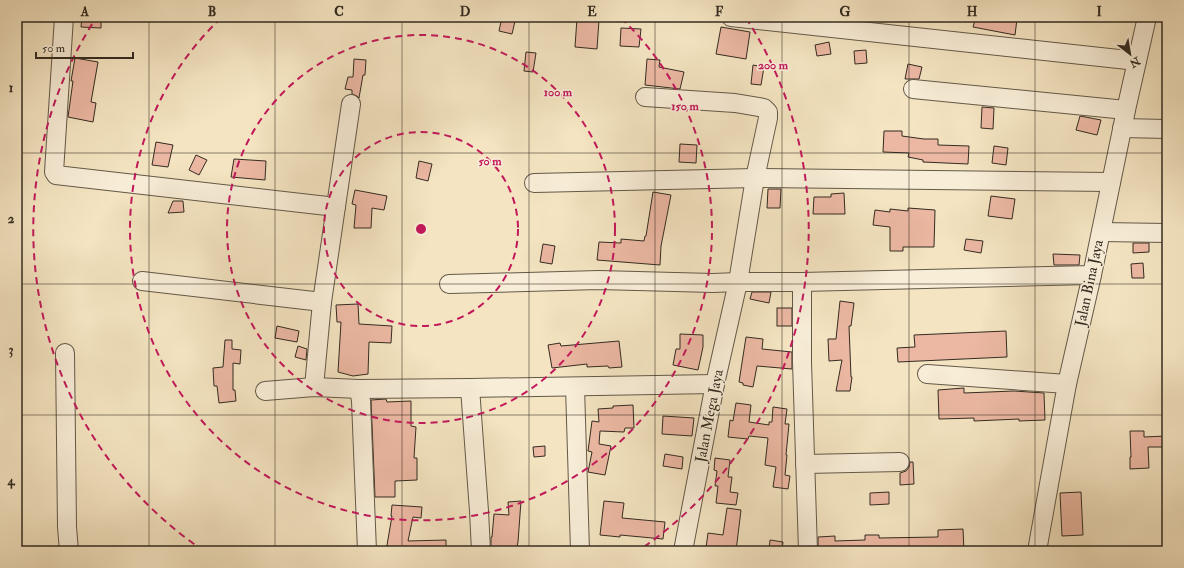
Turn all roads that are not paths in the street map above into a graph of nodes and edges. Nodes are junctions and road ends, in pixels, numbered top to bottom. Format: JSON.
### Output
{"nodes":[{"id":1,"x":64,"y":17,"type":"edge"},
{"id":2,"x":731,"y":17,"type":"edge"},
{"id":3,"x":1147,"y":17,"type":"edge"},
{"id":4,"x":1137,"y":61,"type":"junction"},
{"id":5,"x":913,"y":88,"type":"dead end"},
{"id":6,"x":645,"y":97,"type":"dead end"},
{"id":7,"x":351,"y":104,"type":"dead end"},
{"id":8,"x":1126,"y":110,"type":"junction"},
{"id":9,"x":1122,"y":128,"type":"junction"},
{"id":10,"x":1167,"y":129,"type":"edge"},
{"id":11,"x":755,"y":178,"type":"junction"},
{"id":12,"x":534,"y":182,"type":"dead end"},
{"id":13,"x":1112,"y":182,"type":"junction"},
{"id":14,"x":336,"y":207,"type":"junction"},
{"id":15,"x":1100,"y":232,"type":"junction"},
{"id":16,"x":1167,"y":233,"type":"edge"},
{"id":17,"x":1092,"y":275,"type":"junction"},
{"id":18,"x":142,"y":281,"type":"dead end"},
{"id":19,"x":738,"y":282,"type":"junction"},
{"id":20,"x":802,"y":282,"type":"junction"},
{"id":21,"x":449,"y":284,"type":"dead end"},
{"id":22,"x":322,"y":302,"type":"junction"},
{"id":23,"x":65,"y":354,"type":"dead end"},
{"id":24,"x":927,"y":374,"type":"dead end"},
{"id":25,"x":715,"y":384,"type":"junction"},
{"id":26,"x":1067,"y":384,"type":"junction"},
{"id":27,"x":314,"y":387,"type":"junction"},
{"id":28,"x":575,"y":387,"type":"junction"},
{"id":29,"x":470,"y":388,"type":"junction"},
{"id":30,"x":359,"y":389,"type":"junction"},
{"id":31,"x":265,"y":391,"type":"dead end"},
{"id":32,"x":900,"y":462,"type":"dead end"},
{"id":33,"x":805,"y":464,"type":"junction"},
{"id":34,"x":69,"y":551,"type":"edge"},
{"id":35,"x":367,"y":551,"type":"edge"},
{"id":36,"x":481,"y":551,"type":"edge"},
{"id":37,"x":580,"y":551,"type":"edge"},
{"id":38,"x":682,"y":551,"type":"edge"},
{"id":39,"x":808,"y":551,"type":"edge"},
{"id":40,"x":1037,"y":551,"type":"edge"}],
"edges":[{"from":1,"to":14,"type":"street"},
{"from":2,"to":4,"type":"street"},
{"from":3,"to":4,"type":"street","name":"Jalan Bina Jaya"},
{"from":4,"to":8,"type":"street","name":"Jalan Bina Jaya"},
{"from":5,"to":8,"type":"street"},
{"from":6,"to":11,"type":"street","name":"Jalan Mega Jaya"},
{"from":7,"to":14,"type":"street"},
{"from":8,"to":9,"type":"street","name":"Jalan Bina Jaya"},
{"from":9,"to":10,"type":"street"},
{"from":9,"to":13,"type":"street","name":"Jalan Bina Jaya"},
{"from":11,"to":12,"type":"street"},
{"from":11,"to":13,"type":"street"},
{"from":11,"to":19,"type":"street","name":"Jalan Mega Jaya"},
{"from":13,"to":15,"type":"street","name":"Jalan Bina Jaya"},
{"from":14,"to":22,"type":"street"},
{"from":15,"to":16,"type":"street"},
{"from":15,"to":17,"type":"street","name":"Jalan Bina Jaya"},
{"from":17,"to":20,"type":"street"},
{"from":17,"to":26,"type":"street","name":"Jalan Bina Jaya"},
{"from":18,"to":22,"type":"street"},
{"from":19,"to":20,"type":"street"},
{"from":19,"to":21,"type":"street"},
{"from":19,"to":25,"type":"street","name":"Jalan Mega Jaya"},
{"from":20,"to":33,"type":"street"},
{"from":22,"to":27,"type":"street"},
{"from":23,"to":34,"type":"street"},
{"from":24,"to":26,"type":"street"},
{"from":25,"to":28,"type":"street"},
{"from":25,"to":38,"type":"street","name":"Jalan Mega Jaya"},
{"from":26,"to":40,"type":"street","name":"Jalan Bina Jaya"},
{"from":27,"to":30,"type":"street"},
{"from":27,"to":31,"type":"street"},
{"from":28,"to":29,"type":"street"},
{"from":28,"to":37,"type":"street"},
{"from":29,"to":30,"type":"street"},
{"from":29,"to":36,"type":"street"},
{"from":30,"to":35,"type":"street"},
{"from":32,"to":33,"type":"street"},
{"from":33,"to":39,"type":"street"}]}
